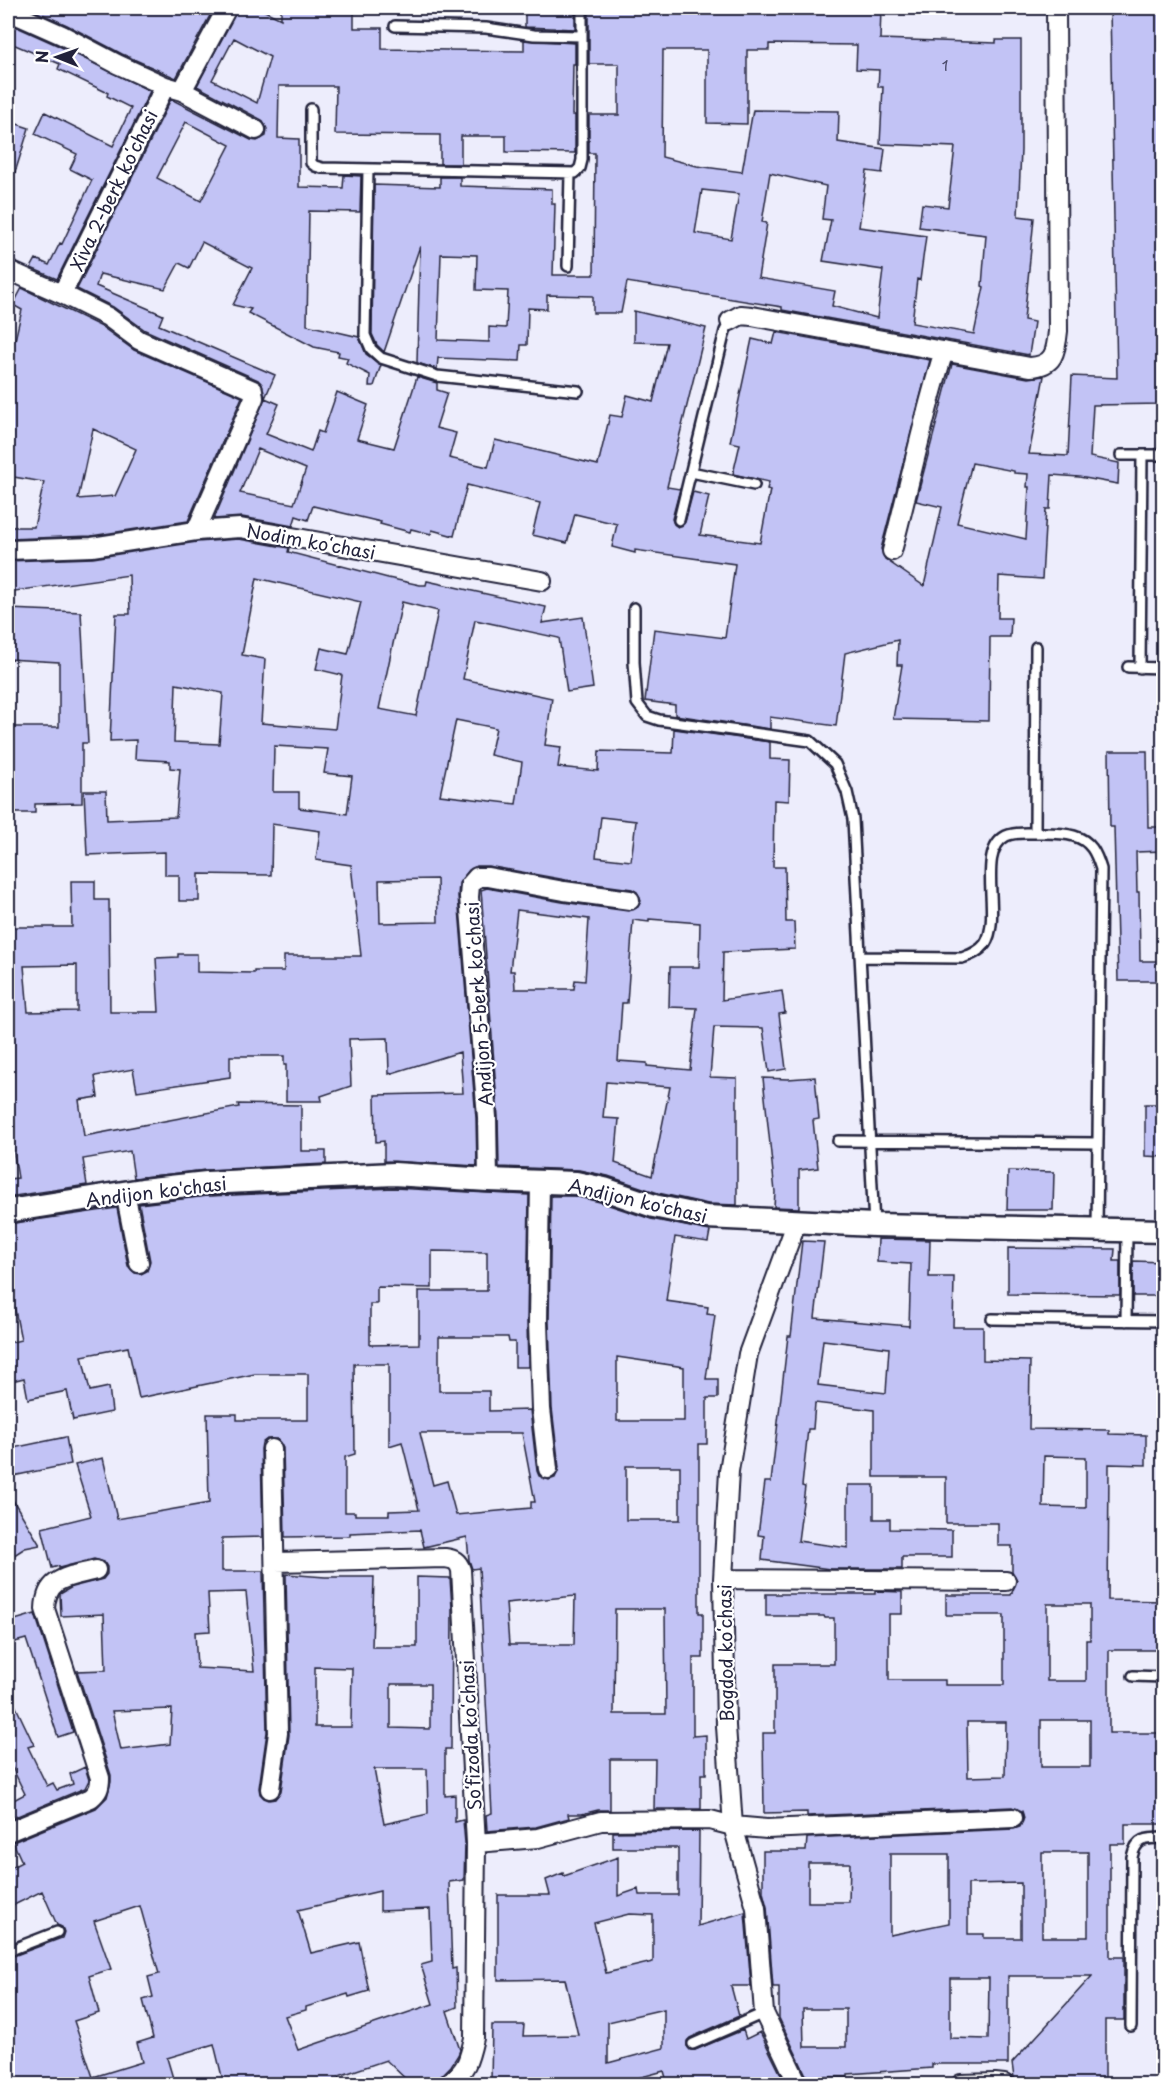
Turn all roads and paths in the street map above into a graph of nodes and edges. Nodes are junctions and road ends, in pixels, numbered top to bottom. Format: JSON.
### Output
{"nodes":[{"id":1,"x":227,"y":8,"type":"edge"},
{"id":2,"x":582,"y":8,"type":"edge"},
{"id":3,"x":1056,"y":8,"type":"edge"},
{"id":4,"x":8,"y":11,"type":"edge"},
{"id":5,"x":395,"y":26,"type":"dead end"},
{"id":6,"x":581,"y":36,"type":"junction"},
{"id":7,"x":174,"y":89,"type":"junction"},
{"id":8,"x":311,"y":109,"type":"dead end"},
{"id":9,"x":256,"y":130,"type":"dead end"},
{"id":10,"x":368,"y":169,"type":"junction"},
{"id":11,"x":570,"y":173,"type":"junction"},
{"id":12,"x":568,"y":266,"type":"dead end"},
{"id":13,"x":8,"y":270,"type":"edge"},
{"id":14,"x":62,"y":294,"type":"junction"},
{"id":15,"x":730,"y":321,"type":"joint"},
{"id":16,"x":944,"y":351,"type":"junction"},
{"id":17,"x":578,"y":392,"type":"dead end"},
{"id":18,"x":1121,"y":455,"type":"dead end"},
{"id":19,"x":1142,"y":455,"type":"junction"},
{"id":20,"x":1164,"y":455,"type":"edge"},
{"id":21,"x":691,"y":472,"type":"junction"},
{"id":22,"x":754,"y":485,"type":"dead end"},
{"id":23,"x":679,"y":520,"type":"dead end"},
{"id":24,"x":196,"y":531,"type":"junction"},
{"id":25,"x":8,"y":549,"type":"edge"},
{"id":26,"x":892,"y":551,"type":"dead end"},
{"id":27,"x":542,"y":581,"type":"dead end"},
{"id":28,"x":634,"y":608,"type":"dead end"},
{"id":29,"x":1036,"y":646,"type":"dead end"},
{"id":30,"x":1128,"y":668,"type":"dead end"},
{"id":31,"x":1140,"y":668,"type":"junction"},
{"id":32,"x":1164,"y":668,"type":"edge"},
{"id":33,"x":1035,"y":833,"type":"junction"},
{"id":34,"x":630,"y":900,"type":"dead end"},
{"id":35,"x":860,"y":957,"type":"junction"},
{"id":36,"x":838,"y":1141,"type":"dead end"},
{"id":37,"x":869,"y":1142,"type":"junction"},
{"id":38,"x":1098,"y":1143,"type":"junction"},
{"id":39,"x":488,"y":1180,"type":"junction"},
{"id":40,"x":540,"y":1182,"type":"junction"},
{"id":41,"x":125,"y":1192,"type":"junction"},
{"id":42,"x":8,"y":1211,"type":"edge"},
{"id":43,"x":797,"y":1221,"type":"junction"},
{"id":44,"x":874,"y":1225,"type":"junction"},
{"id":45,"x":1097,"y":1230,"type":"junction"},
{"id":46,"x":1127,"y":1230,"type":"junction"},
{"id":47,"x":1164,"y":1231,"type":"edge"},
{"id":48,"x":139,"y":1263,"type":"dead end"},
{"id":49,"x":992,"y":1319,"type":"dead end"},
{"id":50,"x":1126,"y":1321,"type":"junction"},
{"id":51,"x":1164,"y":1321,"type":"edge"},
{"id":52,"x":272,"y":1449,"type":"dead end"},
{"id":53,"x":548,"y":1469,"type":"dead end"},
{"id":54,"x":274,"y":1562,"type":"junction"},
{"id":55,"x":96,"y":1570,"type":"dead end"},
{"id":56,"x":723,"y":1579,"type":"junction"},
{"id":57,"x":1006,"y":1581,"type":"dead end"},
{"id":58,"x":1133,"y":1676,"type":"dead end"},
{"id":59,"x":1164,"y":1677,"type":"edge"},
{"id":60,"x":270,"y":1789,"type":"dead end"},
{"id":61,"x":1013,"y":1818,"type":"dead end"},
{"id":62,"x":733,"y":1826,"type":"junction"},
{"id":63,"x":8,"y":1832,"type":"edge"},
{"id":64,"x":1164,"y":1839,"type":"edge"},
{"id":65,"x":476,"y":1843,"type":"junction"},
{"id":66,"x":57,"y":1932,"type":"dead end"},
{"id":67,"x":8,"y":1951,"type":"edge"},
{"id":68,"x":764,"y":2013,"type":"junction"},
{"id":69,"x":1131,"y":2026,"type":"dead end"},
{"id":70,"x":693,"y":2044,"type":"dead end"},
{"id":71,"x":448,"y":2085,"type":"edge"},
{"id":72,"x":798,"y":2085,"type":"edge"},
{"id":73,"x":961,"y":2085,"type":"edge"},
{"id":74,"x":1004,"y":2085,"type":"edge"}],
"edges":[{"from":1,"to":7,"type":"street","name":"Xiva 2-berk koʻchasi"},
{"from":2,"to":6,"type":"lane"},
{"from":3,"to":16,"type":"street"},
{"from":4,"to":7,"type":"street"},
{"from":5,"to":6,"type":"lane"},
{"from":6,"to":11,"type":"lane"},
{"from":7,"to":9,"type":"street"},
{"from":7,"to":14,"type":"street","name":"Xiva 2-berk koʻchasi"},
{"from":8,"to":10,"type":"lane"},
{"from":10,"to":11,"type":"lane"},
{"from":10,"to":17,"type":"lane"},
{"from":11,"to":12,"type":"lane"},
{"from":13,"to":14,"type":"street"},
{"from":14,"to":24,"type":"street"},
{"from":15,"to":16,"type":"street"},
{"from":15,"to":21,"type":"lane"},
{"from":16,"to":26,"type":"street"},
{"from":18,"to":19,"type":"lane"},
{"from":19,"to":20,"type":"lane"},
{"from":19,"to":31,"type":"lane"},
{"from":21,"to":22,"type":"lane"},
{"from":21,"to":23,"type":"lane"},
{"from":24,"to":25,"type":"street","name":"Nodim koʻchasi"},
{"from":24,"to":27,"type":"street","name":"Nodim koʻchasi"},
{"from":28,"to":35,"type":"lane"},
{"from":29,"to":33,"type":"lane"},
{"from":30,"to":31,"type":"lane"},
{"from":31,"to":32,"type":"lane"},
{"from":33,"to":35,"type":"lane"},
{"from":33,"to":38,"type":"lane"},
{"from":34,"to":39,"type":"street","name":"Аndijon 5-berk koʻchasi"},
{"from":35,"to":37,"type":"lane"},
{"from":36,"to":37,"type":"lane"},
{"from":37,"to":38,"type":"lane"},
{"from":37,"to":44,"type":"lane"},
{"from":38,"to":45,"type":"lane"},
{"from":39,"to":40,"type":"street","name":"Andijon ko'chasi"},
{"from":39,"to":41,"type":"street","name":"Andijon ko'chasi"},
{"from":40,"to":43,"type":"street","name":"Andijon ko'chasi"},
{"from":40,"to":53,"type":"street"},
{"from":41,"to":42,"type":"street","name":"Andijon ko'chasi"},
{"from":41,"to":48,"type":"street"},
{"from":43,"to":44,"type":"street","name":"Andijon ko'chasi"},
{"from":43,"to":56,"type":"street","name":"Bogdod koʻchasi"},
{"from":44,"to":45,"type":"street","name":"Andijon ko'chasi"},
{"from":45,"to":46,"type":"street","name":"Andijon ko'chasi"},
{"from":46,"to":47,"type":"street","name":"Andijon ko'chasi"},
{"from":46,"to":50,"type":"lane"},
{"from":49,"to":50,"type":"lane"},
{"from":50,"to":51,"type":"lane"},
{"from":52,"to":54,"type":"street"},
{"from":54,"to":60,"type":"street"},
{"from":54,"to":65,"type":"street","name":"Soʻfizoda koʻchasi"},
{"from":55,"to":63,"type":"street"},
{"from":56,"to":57,"type":"street"},
{"from":56,"to":62,"type":"street","name":"Bogdod koʻchasi"},
{"from":58,"to":59,"type":"lane"},
{"from":61,"to":62,"type":"street"},
{"from":62,"to":65,"type":"street"},
{"from":62,"to":68,"type":"street","name":"Bogdod koʻchasi"},
{"from":64,"to":69,"type":"lane"},
{"from":65,"to":71,"type":"street","name":"Soʻfizoda koʻchasi"},
{"from":66,"to":67,"type":"lane"},
{"from":68,"to":70,"type":"lane"},
{"from":68,"to":72,"type":"street","name":"Bogdod koʻchasi"},
{"from":73,"to":74,"type":"street"}]}
